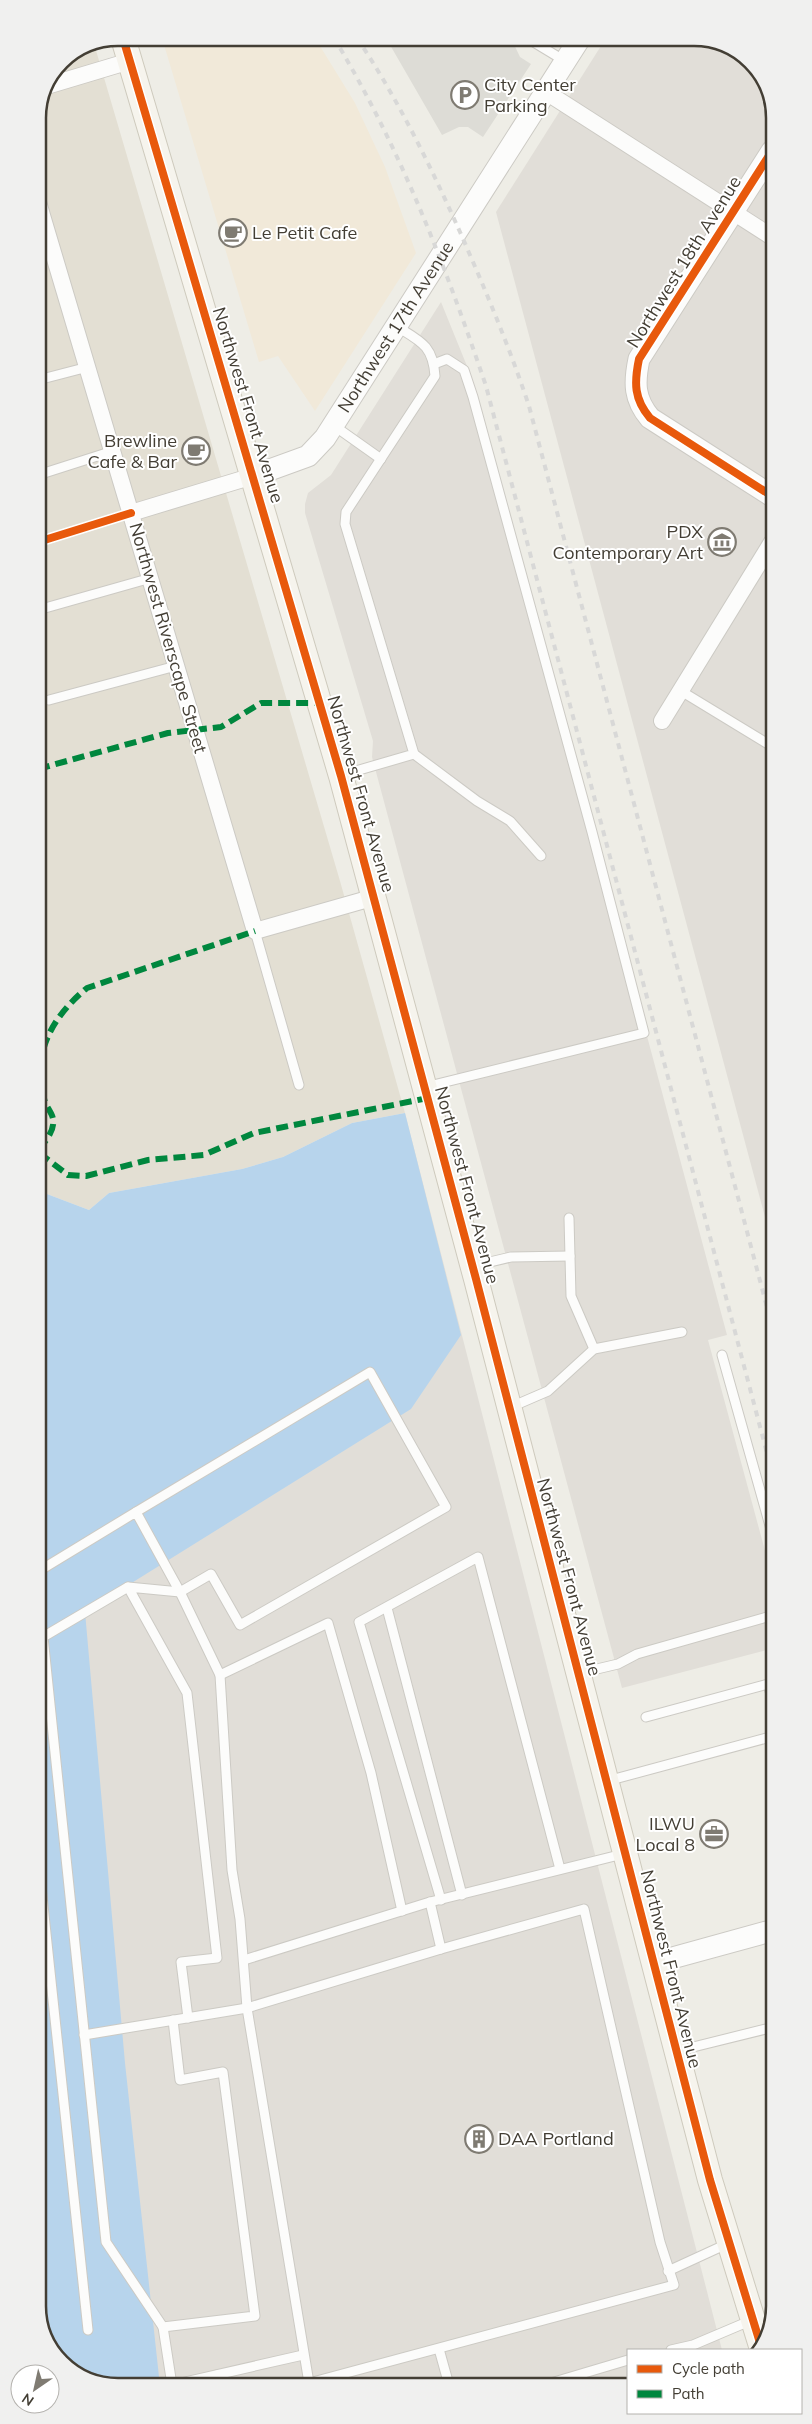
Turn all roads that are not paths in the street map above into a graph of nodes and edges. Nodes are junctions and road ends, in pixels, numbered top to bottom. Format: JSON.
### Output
{"nodes":[{"id":1,"x":125,"y":46,"type":"edge"},
{"id":2,"x":540,"y":46,"type":"edge"},
{"id":3,"x":575,"y":46,"type":"edge"},
{"id":4,"x":130,"y":61,"type":"junction"},
{"id":5,"x":565,"y":61,"type":"junction"},
{"id":6,"x":56,"y":83,"type":"edge"},
{"id":7,"x":546,"y":92,"type":"junction"},
{"id":8,"x":766,"y":161,"type":"edge"},
{"id":9,"x":733,"y":213,"type":"junction"},
{"id":10,"x":766,"y":233,"type":"edge"},
{"id":11,"x":46,"y":252,"type":"edge"},
{"id":12,"x":396,"y":326,"type":"junction"},
{"id":13,"x":434,"y":364,"type":"junction"},
{"id":14,"x":88,"y":367,"type":"junction"},
{"id":15,"x":46,"y":378,"type":"edge"},
{"id":16,"x":333,"y":425,"type":"junction"},
{"id":17,"x":113,"y":451,"type":"junction"},
{"id":18,"x":381,"y":459,"type":"junction"},
{"id":19,"x":46,"y":473,"type":"edge"},
{"id":20,"x":253,"y":476,"type":"junction"},
{"id":21,"x":766,"y":492,"type":"edge"},
{"id":22,"x":132,"y":513,"type":"junction"},
{"id":23,"x":766,"y":552,"type":"edge"},
{"id":24,"x":151,"y":578,"type":"junction"},
{"id":25,"x":46,"y":608,"type":"edge"},
{"id":26,"x":176,"y":666,"type":"junction"},
{"id":27,"x":681,"y":690,"type":"junction"},
{"id":28,"x":49,"y":700,"type":"dead end"},
{"id":29,"x":662,"y":721,"type":"dead end"},
{"id":30,"x":766,"y":743,"type":"edge"},
{"id":31,"x":414,"y":754,"type":"junction"},
{"id":32,"x":341,"y":776,"type":"junction"},
{"id":33,"x":541,"y":856,"type":"dead end"},
{"id":34,"x":374,"y":897,"type":"junction"},
{"id":35,"x":255,"y":931,"type":"junction"},
{"id":36,"x":300,"y":1085,"type":"dead end"},
{"id":37,"x":425,"y":1087,"type":"junction"},
{"id":38,"x":568,"y":1218,"type":"dead end"},
{"id":39,"x":570,"y":1256,"type":"junction"},
{"id":40,"x":472,"y":1266,"type":"junction"},
{"id":41,"x":682,"y":1332,"type":"dead end"},
{"id":42,"x":594,"y":1349,"type":"junction"},
{"id":43,"x":722,"y":1355,"type":"dead end"},
{"id":44,"x":509,"y":1408,"type":"junction"},
{"id":45,"x":136,"y":1512,"type":"junction"},
{"id":46,"x":766,"y":1512,"type":"edge"},
{"id":47,"x":46,"y":1567,"type":"edge"},
{"id":48,"x":128,"y":1587,"type":"junction"},
{"id":49,"x":180,"y":1592,"type":"junction"},
{"id":50,"x":387,"y":1608,"type":"junction"},
{"id":51,"x":766,"y":1618,"type":"edge"},
{"id":52,"x":46,"y":1635,"type":"edge"},
{"id":53,"x":46,"y":1666,"type":"edge"},
{"id":54,"x":220,"y":1674,"type":"junction"},
{"id":55,"x":578,"y":1674,"type":"junction"},
{"id":56,"x":766,"y":1685,"type":"edge"},
{"id":57,"x":646,"y":1716,"type":"dead end"},
{"id":58,"x":766,"y":1738,"type":"edge"},
{"id":59,"x":607,"y":1781,"type":"junction"},
{"id":60,"x":626,"y":1853,"type":"junction"},
{"id":61,"x":560,"y":1869,"type":"junction"},
{"id":62,"x":462,"y":1895,"type":"junction"},
{"id":63,"x":441,"y":1900,"type":"junction"},
{"id":64,"x":430,"y":1902,"type":"junction"},
{"id":65,"x":402,"y":1911,"type":"junction"},
{"id":66,"x":766,"y":1932,"type":"edge"},
{"id":67,"x":46,"y":1934,"type":"edge"},
{"id":68,"x":441,"y":1949,"type":"junction"},
{"id":69,"x":244,"y":1960,"type":"junction"},
{"id":70,"x":654,"y":1963,"type":"junction"},
{"id":71,"x":247,"y":2008,"type":"junction"},
{"id":72,"x":188,"y":2018,"type":"junction"},
{"id":73,"x":173,"y":2020,"type":"junction"},
{"id":74,"x":766,"y":2029,"type":"edge"},
{"id":75,"x":84,"y":2035,"type":"junction"},
{"id":76,"x":676,"y":2051,"type":"junction"},
{"id":77,"x":729,"y":2243,"type":"junction"},
{"id":78,"x":668,"y":2271,"type":"junction"},
{"id":79,"x":753,"y":2320,"type":"junction"},
{"id":80,"x":163,"y":2326,"type":"junction"},
{"id":81,"x":88,"y":2330,"type":"dead end"},
{"id":82,"x":758,"y":2337,"type":"edge"},
{"id":83,"x":439,"y":2349,"type":"junction"},
{"id":84,"x":675,"y":2349,"type":"edge"},
{"id":85,"x":303,"y":2356,"type":"junction"},
{"id":86,"x":627,"y":2360,"type":"edge"},
{"id":87,"x":217,"y":2375,"type":"junction"},
{"id":88,"x":167,"y":2378,"type":"edge"},
{"id":89,"x":202,"y":2378,"type":"edge"},
{"id":90,"x":218,"y":2378,"type":"edge"},
{"id":91,"x":309,"y":2378,"type":"edge"},
{"id":92,"x":329,"y":2378,"type":"edge"},
{"id":93,"x":446,"y":2378,"type":"edge"},
{"id":94,"x":565,"y":2378,"type":"edge"}],
"edges":[{"from":1,"to":4,"type":"main road","name":"Northwest Front Avenue"},
{"from":2,"to":5,"type":"lane"},
{"from":3,"to":5,"type":"street","name":"Northwest 17th Avenue"},
{"from":4,"to":6,"type":"street"},
{"from":4,"to":20,"type":"main road","name":"Northwest Front Avenue"},
{"from":5,"to":7,"type":"street","name":"Northwest 17th Avenue"},
{"from":7,"to":9,"type":"street"},
{"from":7,"to":12,"type":"street","name":"Northwest 17th Avenue"},
{"from":8,"to":9,"type":"street","name":"Northwest 18th Avenue"},
{"from":9,"to":10,"type":"street"},
{"from":9,"to":21,"type":"street","name":"Northwest 18th Avenue"},
{"from":11,"to":14,"type":"street","name":"Northwest Riverscape Street"},
{"from":12,"to":13,"type":"lane"},
{"from":12,"to":16,"type":"street","name":"Northwest 17th Avenue"},
{"from":13,"to":18,"type":"lane"},
{"from":13,"to":37,"type":"lane"},
{"from":14,"to":15,"type":"lane"},
{"from":14,"to":17,"type":"street","name":"Northwest Riverscape Street"},
{"from":16,"to":18,"type":"lane"},
{"from":16,"to":20,"type":"street","name":"Northwest 17th Avenue"},
{"from":17,"to":19,"type":"lane"},
{"from":17,"to":22,"type":"street","name":"Northwest Riverscape Street"},
{"from":18,"to":31,"type":"lane"},
{"from":20,"to":22,"type":"street","name":"Northwest 17th Avenue"},
{"from":20,"to":32,"type":"main road","name":"Northwest Front Avenue"},
{"from":22,"to":24,"type":"street","name":"Northwest Riverscape Street"},
{"from":23,"to":27,"type":"street"},
{"from":24,"to":25,"type":"lane"},
{"from":24,"to":26,"type":"street","name":"Northwest Riverscape Street"},
{"from":26,"to":28,"type":"lane"},
{"from":26,"to":35,"type":"street","name":"Northwest Riverscape Street"},
{"from":27,"to":29,"type":"street"},
{"from":27,"to":30,"type":"lane"},
{"from":31,"to":32,"type":"lane"},
{"from":31,"to":33,"type":"lane"},
{"from":32,"to":34,"type":"main road","name":"Northwest Front Avenue"},
{"from":34,"to":35,"type":"street"},
{"from":34,"to":37,"type":"main road","name":"Northwest Front Avenue"},
{"from":35,"to":36,"type":"lane"},
{"from":37,"to":40,"type":"main road","name":"Northwest Front Avenue"},
{"from":38,"to":39,"type":"lane"},
{"from":39,"to":40,"type":"lane"},
{"from":39,"to":42,"type":"lane"},
{"from":40,"to":44,"type":"main road","name":"Northwest Front Avenue"},
{"from":41,"to":42,"type":"lane"},
{"from":42,"to":44,"type":"lane"},
{"from":43,"to":46,"type":"lane"},
{"from":44,"to":55,"type":"main road","name":"Northwest Front Avenue"},
{"from":45,"to":47,"type":"lane"},
{"from":45,"to":49,"type":"lane"},
{"from":45,"to":49,"type":"lane"},
{"from":48,"to":49,"type":"lane"},
{"from":48,"to":52,"type":"lane"},
{"from":48,"to":72,"type":"lane"},
{"from":49,"to":54,"type":"lane"},
{"from":50,"to":61,"type":"lane"},
{"from":50,"to":62,"type":"lane"},
{"from":50,"to":63,"type":"lane"},
{"from":51,"to":55,"type":"lane"},
{"from":53,"to":75,"type":"lane"},
{"from":54,"to":65,"type":"lane"},
{"from":54,"to":69,"type":"lane"},
{"from":55,"to":59,"type":"main road","name":"Northwest Front Avenue"},
{"from":56,"to":57,"type":"lane"},
{"from":58,"to":59,"type":"lane"},
{"from":59,"to":60,"type":"main road","name":"Northwest Front Avenue"},
{"from":60,"to":61,"type":"lane"},
{"from":60,"to":70,"type":"main road","name":"Northwest Front Avenue"},
{"from":61,"to":62,"type":"lane"},
{"from":62,"to":63,"type":"lane"},
{"from":63,"to":64,"type":"lane"},
{"from":64,"to":65,"type":"lane"},
{"from":64,"to":68,"type":"lane"},
{"from":65,"to":69,"type":"lane"},
{"from":66,"to":70,"type":"street"},
{"from":67,"to":81,"type":"lane"},
{"from":68,"to":71,"type":"lane"},
{"from":68,"to":78,"type":"lane"},
{"from":69,"to":71,"type":"lane"},
{"from":70,"to":76,"type":"main road","name":"Northwest Front Avenue"},
{"from":71,"to":72,"type":"lane"},
{"from":71,"to":85,"type":"lane"},
{"from":72,"to":73,"type":"lane"},
{"from":73,"to":75,"type":"lane"},
{"from":73,"to":80,"type":"lane"},
{"from":74,"to":76,"type":"lane"},
{"from":75,"to":80,"type":"lane"},
{"from":76,"to":77,"type":"main road","name":"Northwest Front Avenue"},
{"from":77,"to":78,"type":"lane"},
{"from":77,"to":79,"type":"main road","name":"Northwest Front Avenue"},
{"from":78,"to":83,"type":"lane"},
{"from":79,"to":82,"type":"main road","name":"Northwest Front Avenue"},
{"from":79,"to":84,"type":"lane"},
{"from":80,"to":88,"type":"lane"},
{"from":83,"to":92,"type":"lane"},
{"from":83,"to":93,"type":"lane"},
{"from":85,"to":87,"type":"lane"},
{"from":85,"to":91,"type":"lane"},
{"from":86,"to":94,"type":"lane"},
{"from":87,"to":89,"type":"lane"},
{"from":87,"to":90,"type":"lane"}]}
